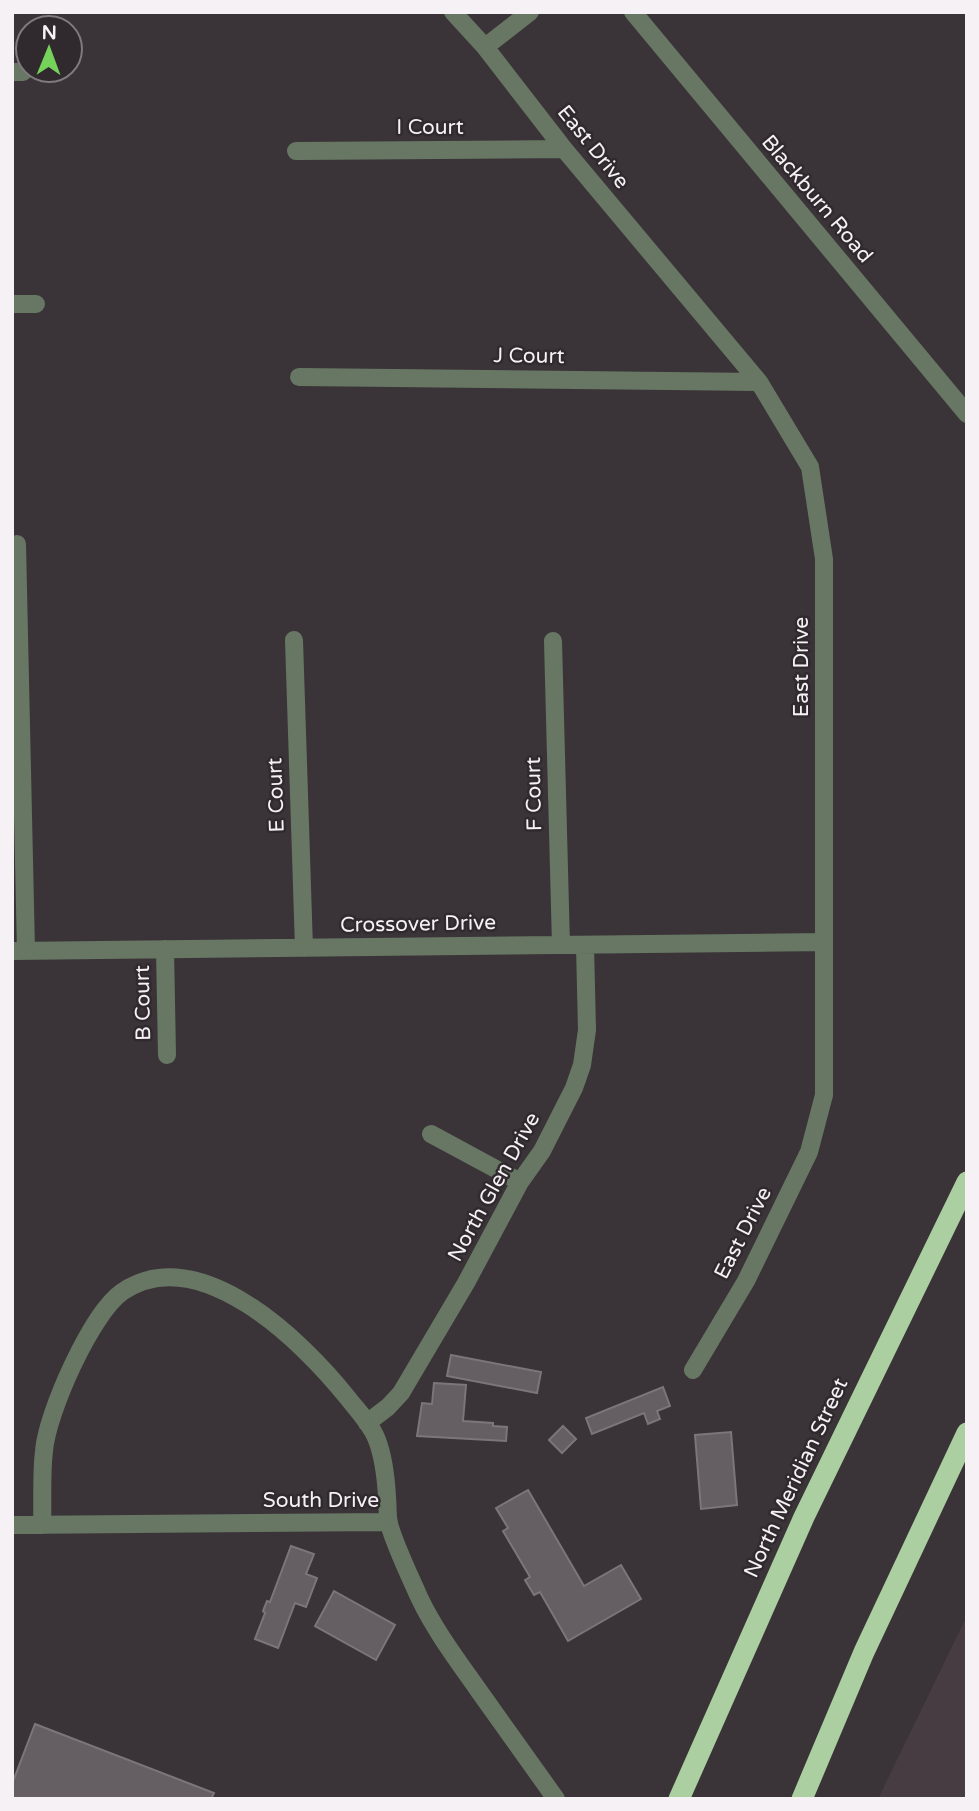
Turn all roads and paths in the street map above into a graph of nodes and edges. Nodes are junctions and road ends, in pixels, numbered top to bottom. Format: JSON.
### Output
{"nodes":[{"id":1,"x":453,"y":12,"type":"edge"},
{"id":2,"x":530,"y":12,"type":"edge"},
{"id":3,"x":633,"y":12,"type":"edge"},
{"id":4,"x":485,"y":47,"type":"junction"},
{"id":5,"x":564,"y":149,"type":"junction"},
{"id":6,"x":296,"y":151,"type":"dead end"},
{"id":7,"x":12,"y":304,"type":"edge"},
{"id":8,"x":36,"y":304,"type":"dead end"},
{"id":9,"x":299,"y":377,"type":"dead end"},
{"id":10,"x":759,"y":382,"type":"junction"},
{"id":11,"x":967,"y":414,"type":"edge"},
{"id":12,"x":17,"y":544,"type":"dead end"},
{"id":13,"x":294,"y":640,"type":"dead end"},
{"id":14,"x":553,"y":641,"type":"dead end"},
{"id":15,"x":823,"y":942,"type":"junction"},
{"id":16,"x":561,"y":945,"type":"junction"},
{"id":17,"x":585,"y":945,"type":"junction"},
{"id":18,"x":304,"y":948,"type":"junction"},
{"id":19,"x":165,"y":949,"type":"junction"},
{"id":20,"x":19,"y":951,"type":"edge"},
{"id":21,"x":167,"y":1055,"type":"dead end"},
{"id":22,"x":431,"y":1134,"type":"dead end"},
{"id":23,"x":520,"y":1182,"type":"junction"},
{"id":24,"x":967,"y":1182,"type":"edge"},
{"id":25,"x":693,"y":1370,"type":"dead end"},
{"id":26,"x":367,"y":1423,"type":"junction"},
{"id":27,"x":967,"y":1433,"type":"edge"},
{"id":28,"x":389,"y":1522,"type":"junction"},
{"id":29,"x":12,"y":1525,"type":"edge"},
{"id":30,"x":42,"y":1525,"type":"junction"},
{"id":31,"x":556,"y":1799,"type":"edge"},
{"id":32,"x":679,"y":1799,"type":"edge"},
{"id":33,"x":802,"y":1799,"type":"edge"}],
"edges":[{"from":1,"to":4,"type":"street","name":"East Drive"},
{"from":2,"to":4,"type":"street"},
{"from":3,"to":11,"type":"street","name":"Blackburn Road"},
{"from":4,"to":5,"type":"street","name":"East Drive"},
{"from":5,"to":6,"type":"street","name":"I Court"},
{"from":5,"to":10,"type":"street","name":"East Drive"},
{"from":7,"to":8,"type":"street"},
{"from":9,"to":10,"type":"street","name":"J Court"},
{"from":10,"to":15,"type":"street","name":"East Drive"},
{"from":12,"to":20,"type":"street"},
{"from":13,"to":18,"type":"street","name":"E Court"},
{"from":14,"to":16,"type":"street","name":"F Court"},
{"from":15,"to":17,"type":"street","name":"Crossover Drive"},
{"from":15,"to":25,"type":"street","name":"East Drive"},
{"from":16,"to":17,"type":"street","name":"Crossover Drive"},
{"from":16,"to":18,"type":"street","name":"Crossover Drive"},
{"from":17,"to":23,"type":"street","name":"North Glen Drive"},
{"from":18,"to":19,"type":"street","name":"Crossover Drive"},
{"from":19,"to":20,"type":"street","name":"Crossover Drive"},
{"from":19,"to":21,"type":"street","name":"B Court"},
{"from":22,"to":23,"type":"street"},
{"from":23,"to":26,"type":"street","name":"North Glen Drive"},
{"from":24,"to":32,"type":"highway","name":"North Meridian Street"},
{"from":26,"to":28,"type":"street"},
{"from":26,"to":30,"type":"street"},
{"from":27,"to":33,"type":"highway"},
{"from":28,"to":30,"type":"street","name":"South Drive"},
{"from":28,"to":31,"type":"street","name":"South Drive"},
{"from":29,"to":30,"type":"street","name":"South Drive"}]}
